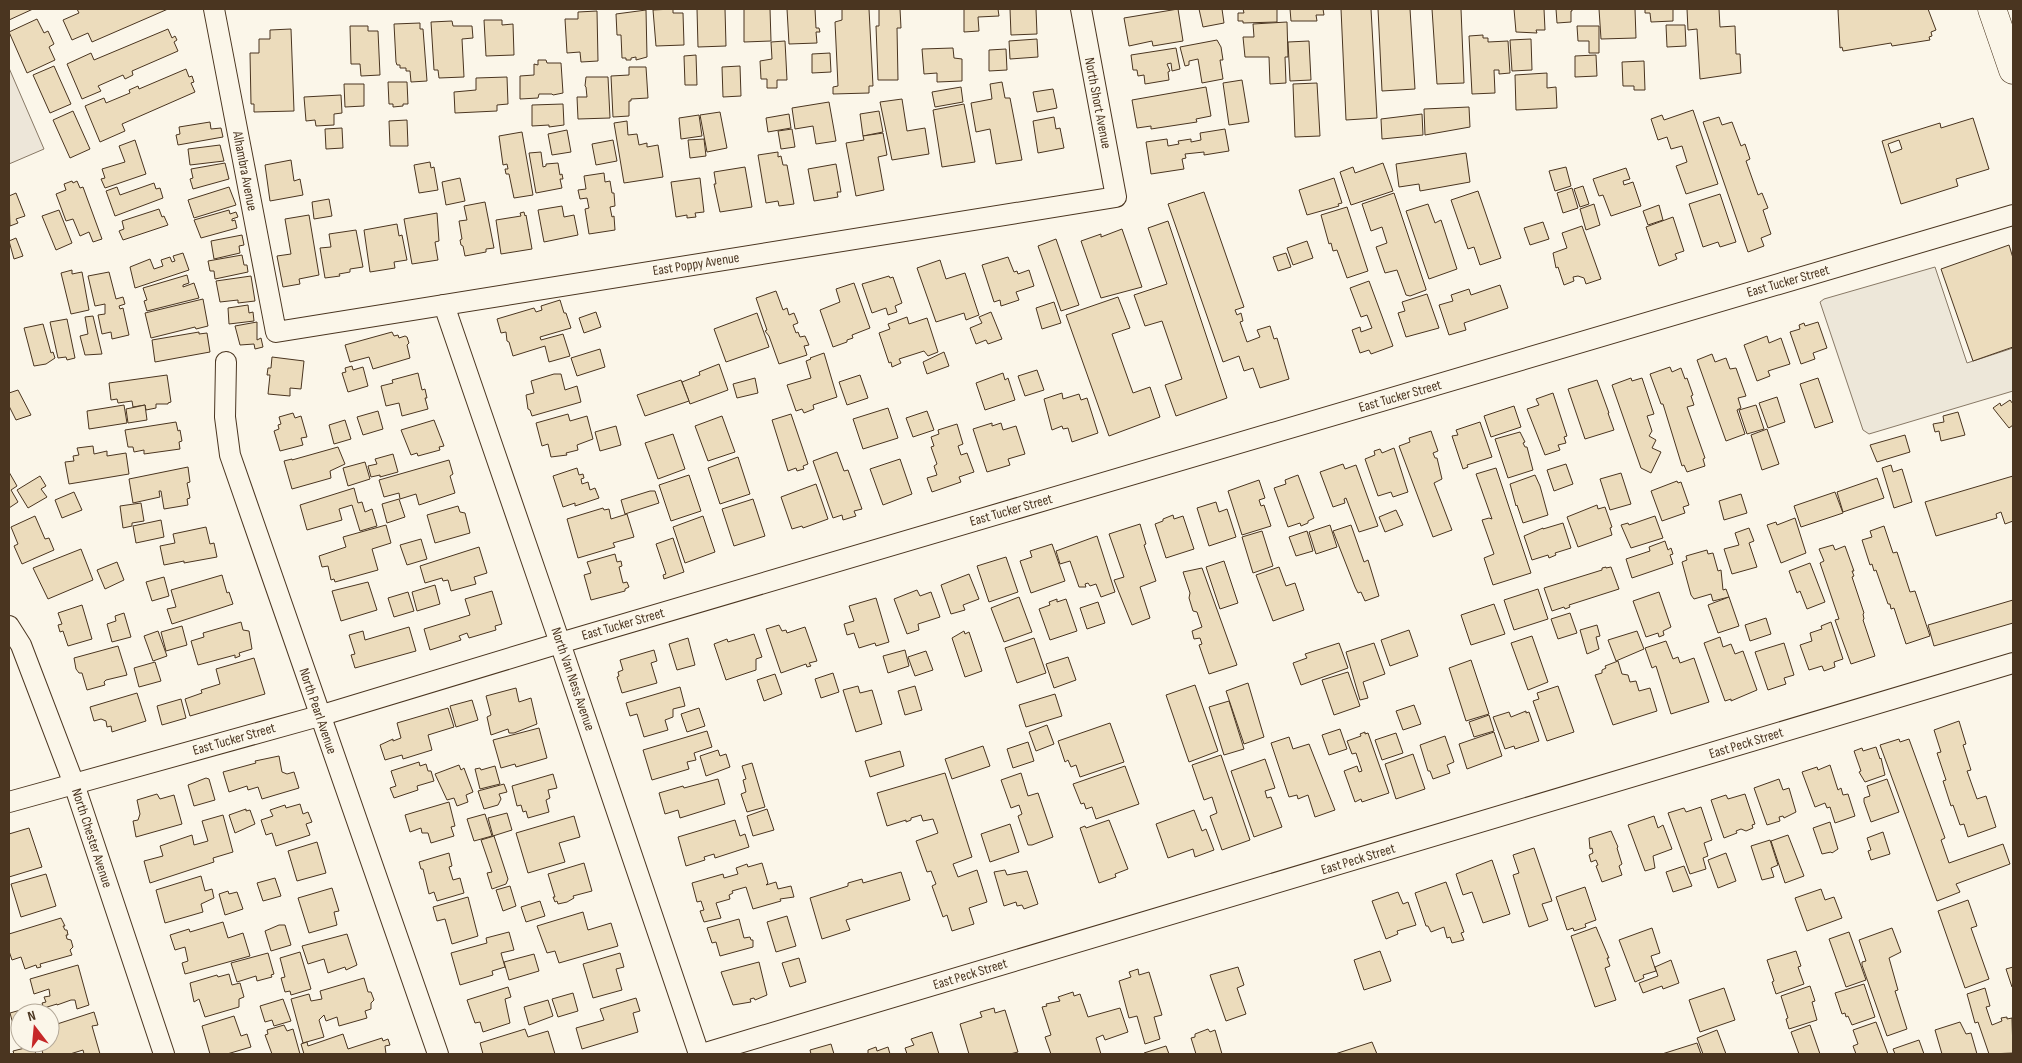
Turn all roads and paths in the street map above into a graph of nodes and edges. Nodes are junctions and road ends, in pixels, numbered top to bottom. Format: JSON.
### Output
{"nodes":[{"id":1,"x":214,"y":9,"type":"edge"},
{"id":2,"x":1081,"y":9,"type":"edge"},
{"id":3,"x":1992,"y":9,"type":"edge"},
{"id":4,"x":2013,"y":70,"type":"edge"},
{"id":5,"x":1116,"y":197,"type":"joint"},
{"id":6,"x":2013,"y":215,"type":"edge"},
{"id":7,"x":444,"y":305,"type":"junction"},
{"id":8,"x":276,"y":332,"type":"joint"},
{"id":9,"x":226,"y":362,"type":"dead end"},
{"id":10,"x":9,"y":626,"type":"edge"},
{"id":11,"x":560,"y":643,"type":"junction"},
{"id":12,"x":2013,"y":663,"type":"edge"},
{"id":13,"x":319,"y":716,"type":"junction"},
{"id":14,"x":74,"y":784,"type":"junction"},
{"id":15,"x":9,"y":802,"type":"edge"},
{"id":16,"x":164,"y":1054,"type":"edge"},
{"id":17,"x":438,"y":1054,"type":"edge"},
{"id":18,"x":701,"y":1054,"type":"edge"}],
"edges":[{"from":1,"to":8,"type":"street","name":"Alhambra Avenue"},
{"from":2,"to":5,"type":"street","name":"North Short Avenue"},
{"from":3,"to":4,"type":"main road"},
{"from":5,"to":7,"type":"street","name":"East Poppy Avenue"},
{"from":6,"to":11,"type":"street","name":"East Tucker Street"},
{"from":7,"to":8,"type":"street","name":"East Poppy Avenue"},
{"from":7,"to":11,"type":"street","name":"North Van Ness Avenue"},
{"from":9,"to":13,"type":"street","name":"North Pearl Avenue"},
{"from":10,"to":14,"type":"street","name":"North Chester Avenue"},
{"from":11,"to":13,"type":"street","name":"East Tucker Street"},
{"from":11,"to":18,"type":"street","name":"North Van Ness Avenue"},
{"from":12,"to":18,"type":"street","name":"East Peck Street"},
{"from":13,"to":14,"type":"street","name":"East Tucker Street"},
{"from":13,"to":17,"type":"street","name":"North Pearl Avenue"},
{"from":14,"to":15,"type":"street","name":"East Tucker Street"},
{"from":14,"to":16,"type":"street","name":"North Chester Avenue"}]}
